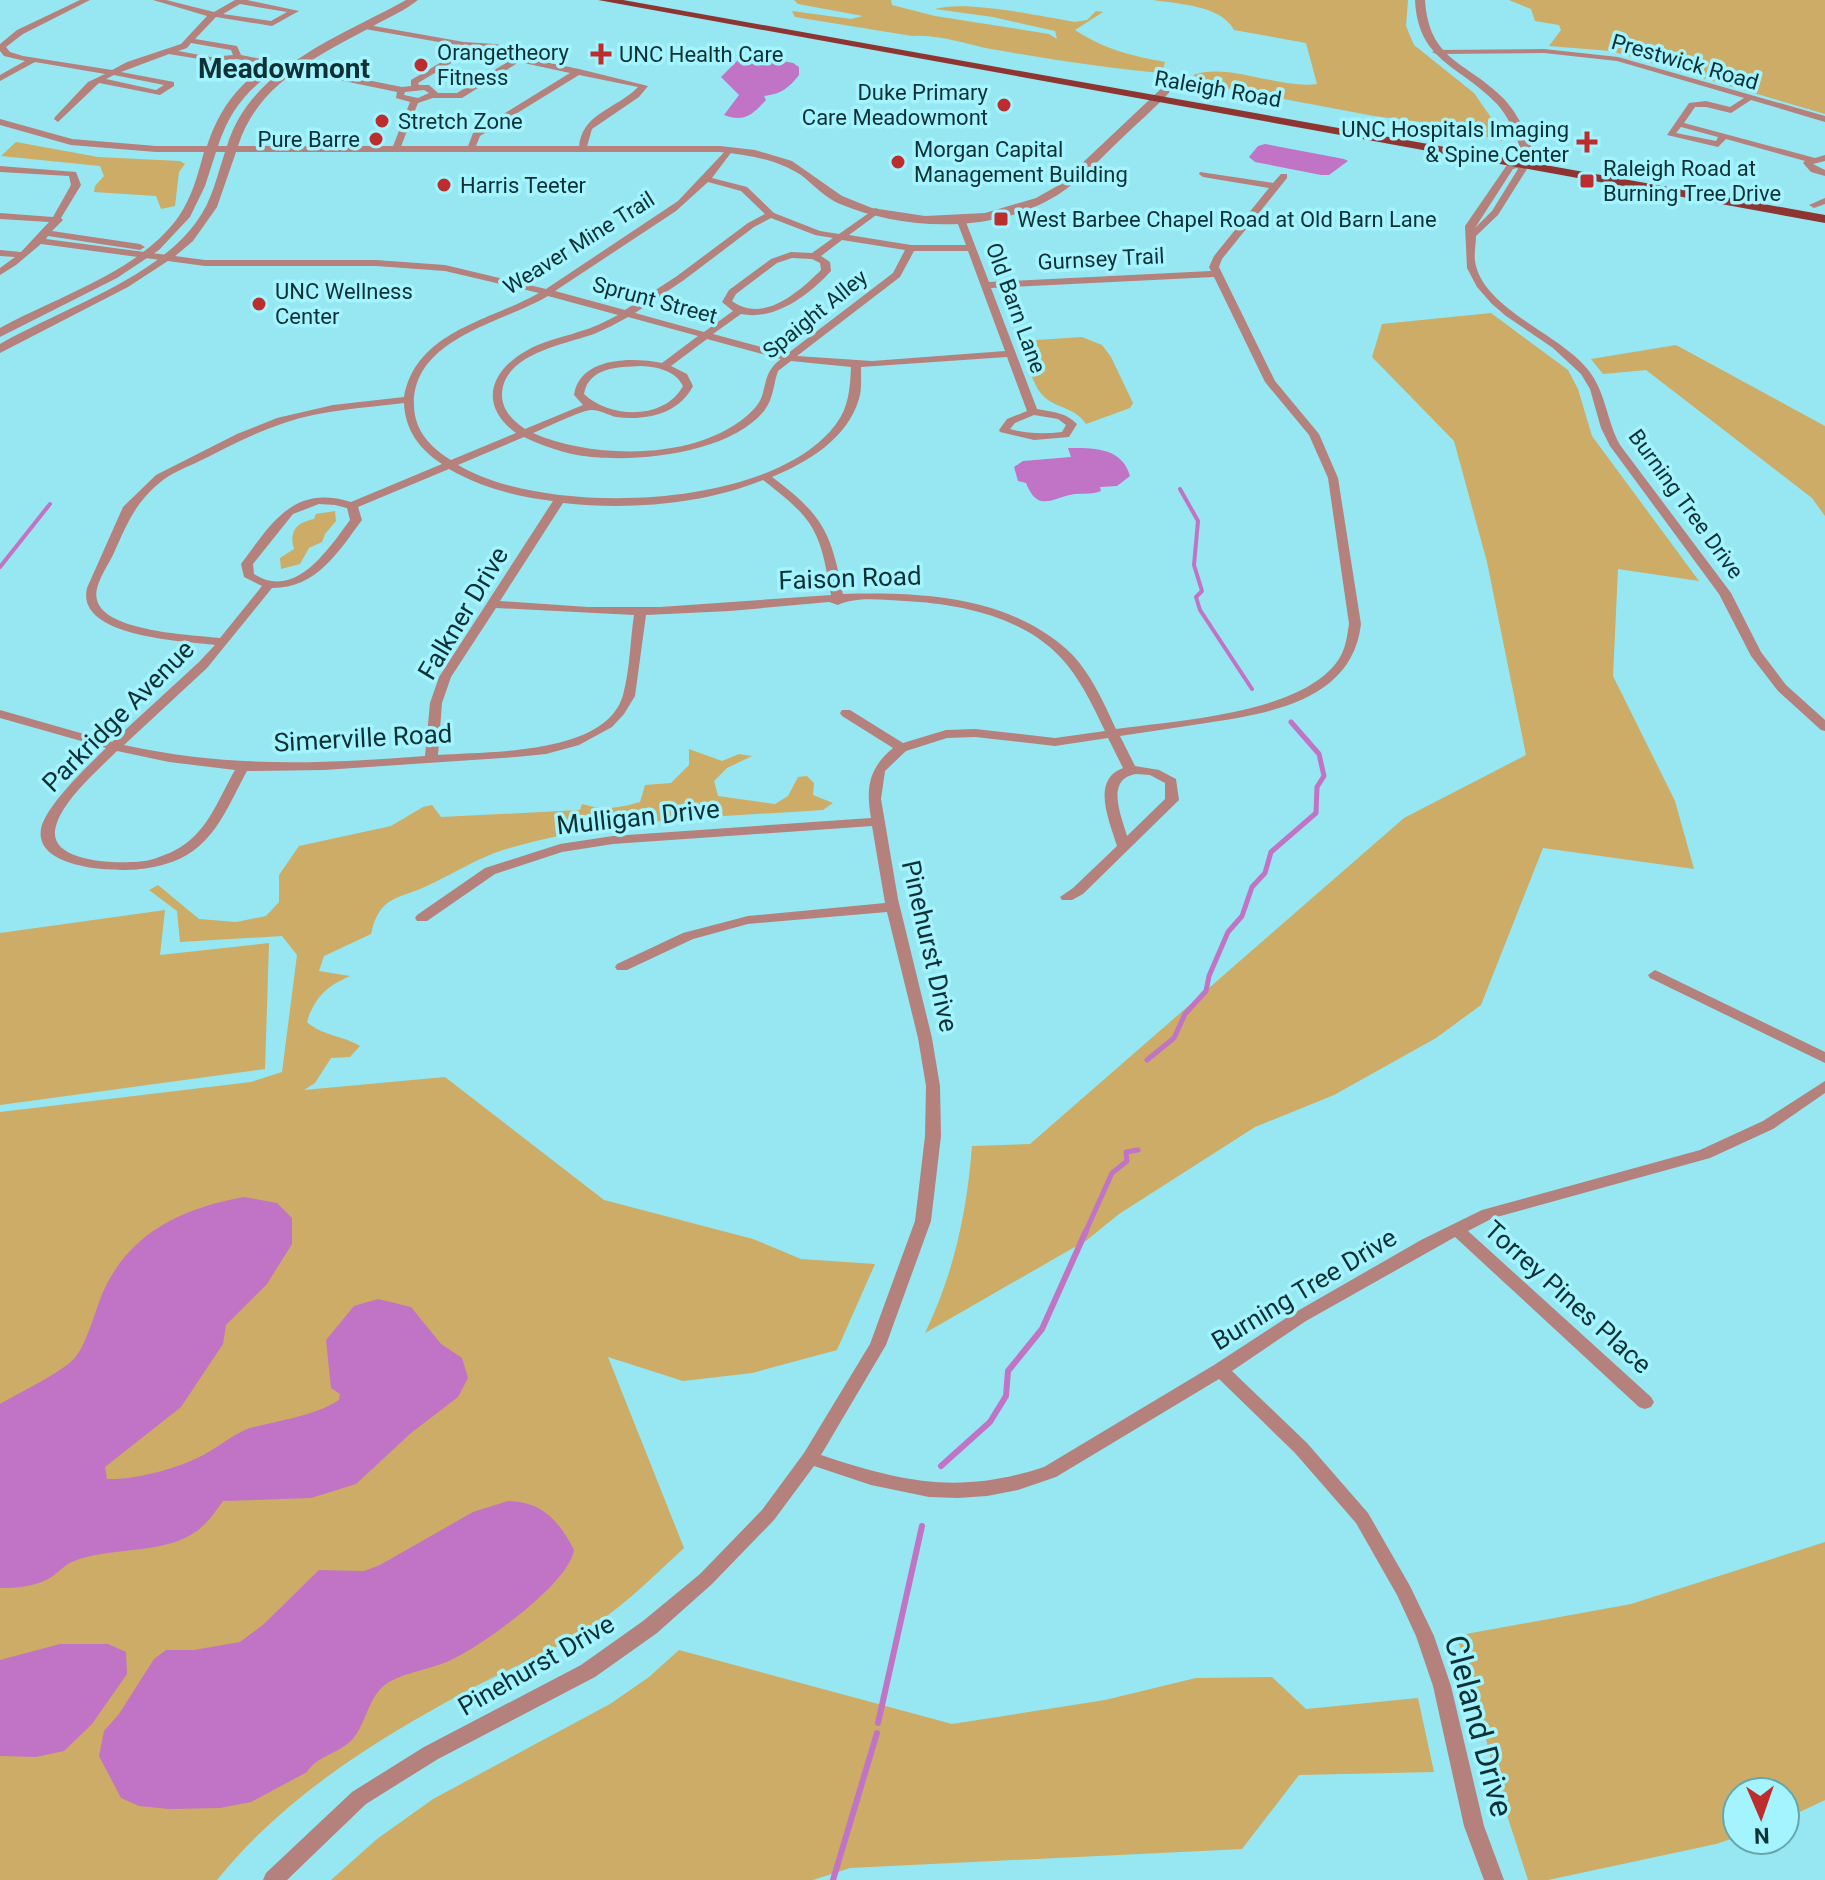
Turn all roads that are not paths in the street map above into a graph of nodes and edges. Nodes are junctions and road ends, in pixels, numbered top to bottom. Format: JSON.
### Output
{"nodes":[{"id":1,"x":86,"y":0,"type":"edge"},
{"id":2,"x":157,"y":0,"type":"edge"},
{"id":3,"x":389,"y":0,"type":"edge"},
{"id":4,"x":413,"y":0,"type":"edge"},
{"id":5,"x":604,"y":0,"type":"edge"},
{"id":6,"x":674,"y":0,"type":"edge"},
{"id":7,"x":1420,"y":0,"type":"edge"},
{"id":8,"x":240,"y":1,"type":"edge"},
{"id":9,"x":214,"y":15,"type":"junction"},
{"id":10,"x":368,"y":27,"type":"junction"},
{"id":11,"x":4,"y":29,"type":"dead end"},
{"id":12,"x":20,"y":32,"type":"junction"},
{"id":13,"x":192,"y":41,"type":"junction"},
{"id":14,"x":476,"y":45,"type":"junction"},
{"id":15,"x":171,"y":52,"type":"junction"},
{"id":16,"x":1436,"y":52,"type":"junction"},
{"id":17,"x":237,"y":57,"type":"junction"},
{"id":18,"x":518,"y":59,"type":"junction"},
{"id":19,"x":33,"y":60,"type":"junction"},
{"id":20,"x":277,"y":65,"type":"junction"},
{"id":21,"x":294,"y":68,"type":"junction"},
{"id":22,"x":579,"y":71,"type":"junction"},
{"id":23,"x":112,"y":72,"type":"junction"},
{"id":24,"x":0,"y":78,"type":"edge"},
{"id":25,"x":97,"y":80,"type":"junction"},
{"id":26,"x":415,"y":87,"type":"junction"},
{"id":27,"x":1168,"y":88,"type":"junction"},
{"id":28,"x":402,"y":90,"type":"junction"},
{"id":29,"x":433,"y":96,"type":"junction"},
{"id":30,"x":1156,"y":98,"type":"junction"},
{"id":31,"x":1748,"y":99,"type":"junction"},
{"id":32,"x":415,"y":101,"type":"junction"},
{"id":33,"x":58,"y":119,"type":"dead end"},
{"id":34,"x":1825,"y":119,"type":"edge"},
{"id":35,"x":0,"y":122,"type":"edge"},
{"id":36,"x":583,"y":148,"type":"junction"},
{"id":37,"x":212,"y":149,"type":"junction"},
{"id":38,"x":232,"y":149,"type":"junction"},
{"id":39,"x":396,"y":149,"type":"junction"},
{"id":40,"x":471,"y":149,"type":"junction"},
{"id":41,"x":729,"y":150,"type":"junction"},
{"id":42,"x":1522,"y":158,"type":"junction"},
{"id":43,"x":1825,"y":158,"type":"edge"},
{"id":44,"x":1812,"y":160,"type":"junction"},
{"id":45,"x":0,"y":169,"type":"edge"},
{"id":46,"x":1825,"y":173,"type":"edge"},
{"id":47,"x":1203,"y":174,"type":"dead end"},
{"id":48,"x":707,"y":179,"type":"junction"},
{"id":49,"x":1822,"y":206,"type":"edge"},
{"id":50,"x":1756,"y":207,"type":"junction"},
{"id":51,"x":876,"y":211,"type":"junction"},
{"id":52,"x":771,"y":215,"type":"junction"},
{"id":53,"x":0,"y":216,"type":"edge"},
{"id":54,"x":961,"y":219,"type":"junction"},
{"id":55,"x":1825,"y":219,"type":"edge"},
{"id":56,"x":58,"y":220,"type":"junction"},
{"id":57,"x":45,"y":237,"type":"junction"},
{"id":58,"x":840,"y":238,"type":"junction"},
{"id":59,"x":911,"y":248,"type":"junction"},
{"id":60,"x":973,"y":248,"type":"junction"},
{"id":61,"x":0,"y":253,"type":"edge"},
{"id":62,"x":146,"y":254,"type":"junction"},
{"id":63,"x":22,"y":255,"type":"junction"},
{"id":64,"x":814,"y":256,"type":"junction"},
{"id":65,"x":165,"y":257,"type":"junction"},
{"id":66,"x":0,"y":272,"type":"edge"},
{"id":67,"x":1217,"y":274,"type":"junction"},
{"id":68,"x":987,"y":285,"type":"junction"},
{"id":69,"x":546,"y":291,"type":"junction"},
{"id":70,"x":740,"y":310,"type":"junction"},
{"id":71,"x":626,"y":313,"type":"junction"},
{"id":72,"x":28,"y":317,"type":"junction"},
{"id":73,"x":46,"y":323,"type":"junction"},
{"id":74,"x":0,"y":333,"type":"edge"},
{"id":75,"x":705,"y":336,"type":"junction"},
{"id":76,"x":0,"y":349,"type":"edge"},
{"id":77,"x":1010,"y":354,"type":"junction"},
{"id":78,"x":789,"y":358,"type":"junction"},
{"id":79,"x":856,"y":364,"type":"junction"},
{"id":80,"x":664,"y":366,"type":"junction"},
{"id":81,"x":407,"y":400,"type":"junction"},
{"id":82,"x":589,"y":406,"type":"junction"},
{"id":83,"x":1033,"y":412,"type":"junction"},
{"id":84,"x":525,"y":434,"type":"junction"},
{"id":85,"x":450,"y":465,"type":"junction"},
{"id":86,"x":765,"y":477,"type":"junction"},
{"id":87,"x":560,"y":499,"type":"junction"},
{"id":88,"x":351,"y":506,"type":"junction"},
{"id":89,"x":269,"y":585,"type":"junction"},
{"id":90,"x":838,"y":601,"type":"junction"},
{"id":91,"x":491,"y":604,"type":"junction"},
{"id":92,"x":640,"y":612,"type":"junction"},
{"id":93,"x":224,"y":642,"type":"junction"},
{"id":94,"x":846,"y":713,"type":"dead end"},
{"id":95,"x":0,"y":714,"type":"edge"},
{"id":96,"x":1825,"y":727,"type":"edge"},
{"id":97,"x":1112,"y":735,"type":"junction"},
{"id":98,"x":117,"y":748,"type":"junction"},
{"id":99,"x":901,"y":748,"type":"junction"},
{"id":100,"x":431,"y":759,"type":"junction"},
{"id":101,"x":243,"y":767,"type":"junction"},
{"id":102,"x":1130,"y":770,"type":"junction"},
{"id":103,"x":877,"y":822,"type":"junction"},
{"id":104,"x":1124,"y":846,"type":"junction"},
{"id":105,"x":1067,"y":897,"type":"dead end"},
{"id":106,"x":893,"y":907,"type":"junction"},
{"id":107,"x":422,"y":918,"type":"dead end"},
{"id":108,"x":622,"y":967,"type":"dead end"},
{"id":109,"x":1655,"y":975,"type":"dead end"},
{"id":110,"x":1825,"y":1058,"type":"edge"},
{"id":111,"x":1825,"y":1086,"type":"edge"},
{"id":112,"x":1457,"y":1230,"type":"junction"},
{"id":113,"x":1220,"y":1370,"type":"junction"},
{"id":114,"x":1645,"y":1402,"type":"dead end"},
{"id":115,"x":810,"y":1458,"type":"junction"},
{"id":116,"x":273,"y":1880,"type":"edge"},
{"id":117,"x":1494,"y":1880,"type":"edge"}],
"edges":[{"from":1,"to":12,"type":"street"},
{"from":2,"to":9,"type":"street"},
{"from":3,"to":20,"type":"street"},
{"from":4,"to":10,"type":"street"},
{"from":5,"to":30,"type":"main road","name":"Raleigh Road"},
{"from":6,"to":27,"type":"main road","name":"Raleigh Road"},
{"from":7,"to":16,"type":"street"},
{"from":8,"to":9,"type":"street"},
{"from":8,"to":9,"type":"street"},
{"from":9,"to":13,"type":"street"},
{"from":10,"to":14,"type":"street"},
{"from":10,"to":21,"type":"street"},
{"from":11,"to":12,"type":"street"},
{"from":12,"to":19,"type":"street"},
{"from":13,"to":15,"type":"street"},
{"from":13,"to":17,"type":"street"},
{"from":14,"to":18,"type":"street"},
{"from":14,"to":26,"type":"street"},
{"from":15,"to":17,"type":"street"},
{"from":15,"to":23,"type":"street"},
{"from":16,"to":31,"type":"street","name":"Prestwick Road"},
{"from":16,"to":42,"type":"street"},
{"from":17,"to":20,"type":"street"},
{"from":18,"to":22,"type":"street"},
{"from":18,"to":29,"type":"street"},
{"from":19,"to":23,"type":"street"},
{"from":19,"to":24,"type":"street"},
{"from":20,"to":21,"type":"street"},
{"from":20,"to":37,"type":"street"},
{"from":21,"to":28,"type":"street"},
{"from":21,"to":38,"type":"street"},
{"from":22,"to":36,"type":"street"},
{"from":22,"to":40,"type":"street"},
{"from":23,"to":25,"type":"street"},
{"from":23,"to":25,"type":"street"},
{"from":25,"to":33,"type":"street"},
{"from":26,"to":28,"type":"street"},
{"from":26,"to":29,"type":"street"},
{"from":27,"to":30,"type":"street"},
{"from":27,"to":42,"type":"main road","name":"Raleigh Road"},
{"from":28,"to":32,"type":"street"},
{"from":29,"to":32,"type":"street"},
{"from":30,"to":42,"type":"main road","name":"Raleigh Road"},
{"from":30,"to":54,"type":"street"},
{"from":31,"to":34,"type":"street","name":"Prestwick Road"},
{"from":31,"to":44,"type":"street"},
{"from":32,"to":39,"type":"street"},
{"from":35,"to":37,"type":"street"},
{"from":36,"to":40,"type":"street"},
{"from":36,"to":41,"type":"street"},
{"from":37,"to":38,"type":"street"},
{"from":37,"to":62,"type":"street"},
{"from":38,"to":39,"type":"street"},
{"from":38,"to":65,"type":"street"},
{"from":39,"to":40,"type":"street"},
{"from":41,"to":48,"type":"street","name":"Weaver Mine Trail"},
{"from":41,"to":51,"type":"street"},
{"from":42,"to":49,"type":"main road","name":"Raleigh Road"},
{"from":42,"to":50,"type":"main road","name":"Raleigh Road"},
{"from":42,"to":96,"type":"street","name":"Burning Tree Drive"},
{"from":43,"to":44,"type":"street"},
{"from":44,"to":46,"type":"street"},
{"from":45,"to":56,"type":"street"},
{"from":47,"to":67,"type":"street"},
{"from":48,"to":52,"type":"street"},
{"from":48,"to":69,"type":"street","name":"Weaver Mine Trail"},
{"from":49,"to":50,"type":"main road"},
{"from":50,"to":55,"type":"main road","name":"Raleigh Road"},
{"from":51,"to":54,"type":"street"},
{"from":51,"to":58,"type":"street"},
{"from":52,"to":58,"type":"street"},
{"from":52,"to":71,"type":"street"},
{"from":53,"to":56,"type":"street"},
{"from":54,"to":60,"type":"street","name":"Old Barn Lane"},
{"from":56,"to":57,"type":"street"},
{"from":57,"to":62,"type":"street","name":"Sprunt Street"},
{"from":57,"to":63,"type":"street"},
{"from":58,"to":59,"type":"street"},
{"from":58,"to":64,"type":"street"},
{"from":59,"to":60,"type":"street"},
{"from":59,"to":78,"type":"street","name":"Spaight Alley"},
{"from":60,"to":68,"type":"street","name":"Old Barn Lane"},
{"from":61,"to":63,"type":"street"},
{"from":62,"to":65,"type":"street","name":"Sprunt Street"},
{"from":62,"to":72,"type":"street"},
{"from":63,"to":66,"type":"street"},
{"from":64,"to":70,"type":"street"},
{"from":64,"to":70,"type":"street"},
{"from":65,"to":69,"type":"street","name":"Sprunt Street"},
{"from":65,"to":73,"type":"street"},
{"from":67,"to":68,"type":"street","name":"Gurnsey Trail"},
{"from":67,"to":97,"type":"street"},
{"from":68,"to":77,"type":"street","name":"Old Barn Lane"},
{"from":69,"to":71,"type":"street","name":"Sprunt Street"},
{"from":69,"to":81,"type":"street","name":"Weaver Mine Trail"},
{"from":70,"to":75,"type":"street"},
{"from":71,"to":75,"type":"street","name":"Sprunt Street"},
{"from":71,"to":84,"type":"street"},
{"from":72,"to":73,"type":"street"},
{"from":72,"to":74,"type":"street"},
{"from":73,"to":76,"type":"street"},
{"from":75,"to":78,"type":"street","name":"Sprunt Street"},
{"from":75,"to":80,"type":"street"},
{"from":77,"to":79,"type":"street","name":"Sprunt Street"},
{"from":77,"to":83,"type":"street","name":"Old Barn Lane"},
{"from":78,"to":79,"type":"street","name":"Sprunt Street"},
{"from":78,"to":84,"type":"street","name":"Spaight Alley"},
{"from":79,"to":86,"type":"street"},
{"from":80,"to":82,"type":"street"},
{"from":80,"to":82,"type":"street"},
{"from":81,"to":85,"type":"street"},
{"from":81,"to":93,"type":"street"},
{"from":82,"to":84,"type":"street"},
{"from":83,"to":83,"type":"street","name":"Old Barn Lane"},
{"from":84,"to":85,"type":"street"},
{"from":85,"to":87,"type":"street"},
{"from":85,"to":88,"type":"street"},
{"from":86,"to":87,"type":"street"},
{"from":86,"to":90,"type":"street"},
{"from":87,"to":91,"type":"street","name":"Falkner Drive"},
{"from":88,"to":89,"type":"street"},
{"from":88,"to":89,"type":"street"},
{"from":89,"to":93,"type":"street","name":"Parkridge Avenue"},
{"from":90,"to":92,"type":"street","name":"Faison Road"},
{"from":90,"to":97,"type":"street","name":"Faison Road"},
{"from":91,"to":92,"type":"street","name":"Faison Road"},
{"from":91,"to":100,"type":"street","name":"Falkner Drive"},
{"from":92,"to":100,"type":"street","name":"Simerville Road"},
{"from":93,"to":98,"type":"street","name":"Parkridge Avenue"},
{"from":94,"to":99,"type":"street"},
{"from":95,"to":98,"type":"street","name":"Simerville Road"},
{"from":97,"to":99,"type":"street"},
{"from":97,"to":102,"type":"street","name":"Faison Road"},
{"from":98,"to":101,"type":"street","name":"Simerville Road"},
{"from":98,"to":101,"type":"street","name":"Parkridge Avenue"},
{"from":99,"to":103,"type":"street","name":"Pinehurst Drive"},
{"from":100,"to":101,"type":"street","name":"Simerville Road"},
{"from":102,"to":104,"type":"street"},
{"from":102,"to":104,"type":"street"},
{"from":103,"to":106,"type":"street","name":"Pinehurst Drive"},
{"from":103,"to":107,"type":"street","name":"Mulligan Drive"},
{"from":104,"to":105,"type":"street"},
{"from":106,"to":108,"type":"street"},
{"from":106,"to":115,"type":"street","name":"Pinehurst Drive"},
{"from":109,"to":110,"type":"street"},
{"from":111,"to":112,"type":"street","name":"Burning Tree Drive"},
{"from":112,"to":113,"type":"street","name":"Burning Tree Drive"},
{"from":112,"to":114,"type":"street","name":"Torrey Pines Place"},
{"from":113,"to":115,"type":"street","name":"Burning Tree Drive"},
{"from":113,"to":117,"type":"street","name":"Cleland Drive"},
{"from":115,"to":116,"type":"street","name":"Pinehurst Drive"}]}
